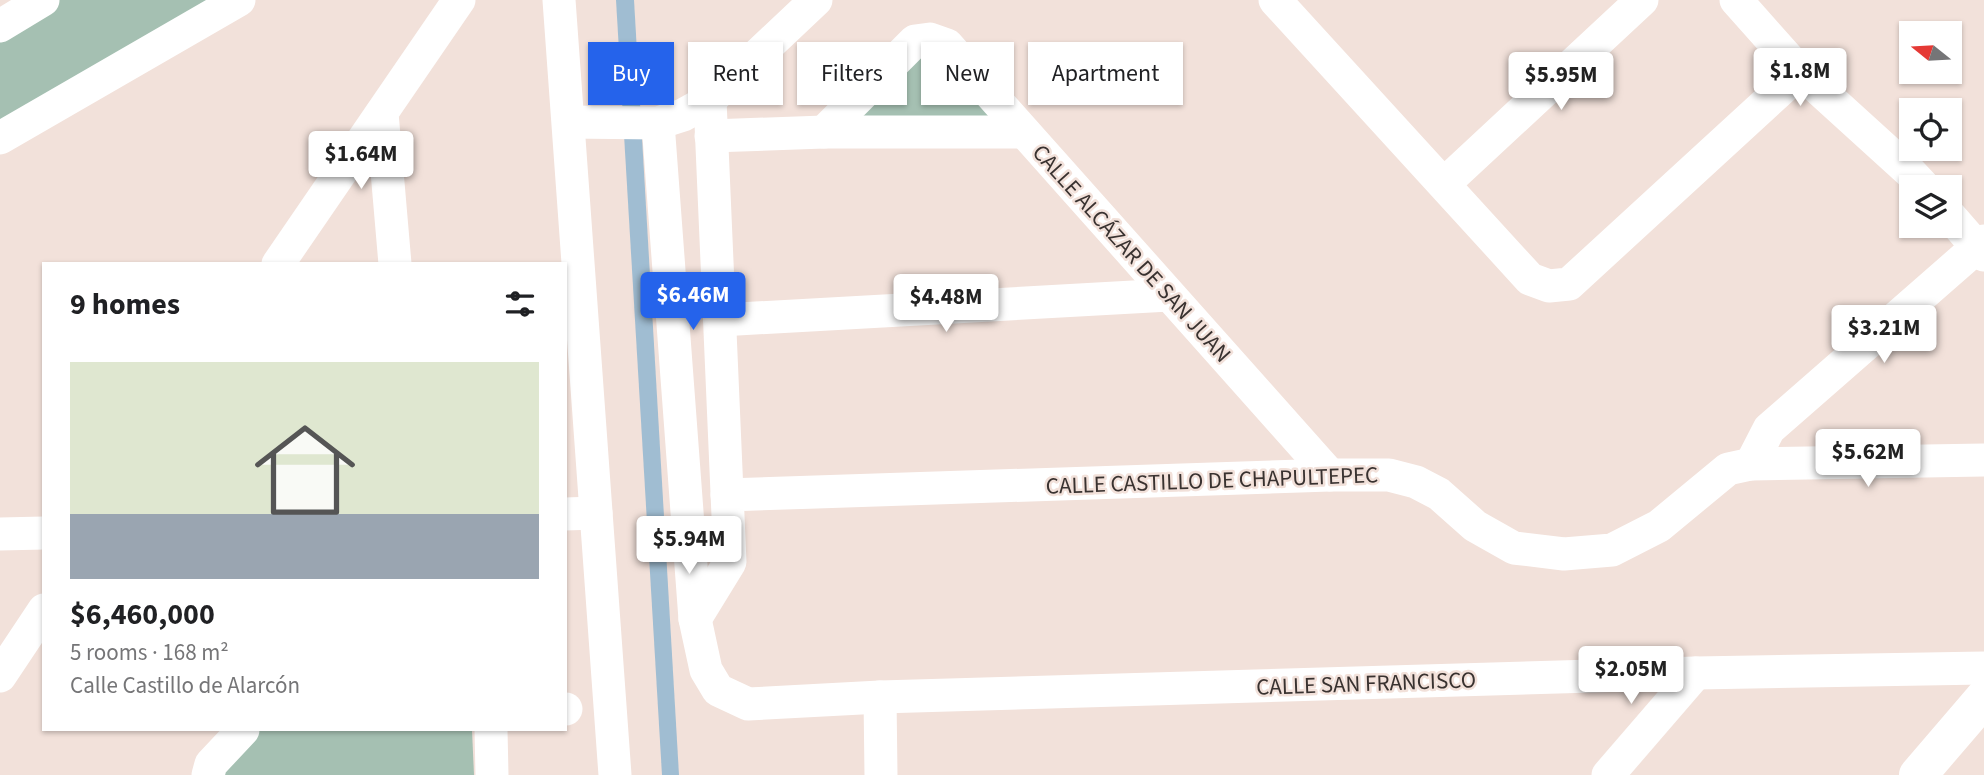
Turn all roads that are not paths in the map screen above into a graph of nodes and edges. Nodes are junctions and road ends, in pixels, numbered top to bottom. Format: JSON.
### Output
{"nodes":[{"id":1,"x":43,"y":0,"type":"edge"},
{"id":2,"x":239,"y":0,"type":"edge"},
{"id":3,"x":459,"y":0,"type":"edge"},
{"id":4,"x":559,"y":0,"type":"edge"},
{"id":5,"x":816,"y":0,"type":"edge"},
{"id":6,"x":1275,"y":0,"type":"edge"},
{"id":7,"x":1642,"y":0,"type":"edge"},
{"id":8,"x":1736,"y":0,"type":"edge"},
{"id":9,"x":0,"y":26,"type":"edge"},
{"id":10,"x":771,"y":42,"type":"edge"},
{"id":11,"x":1800,"y":72,"type":"junction"},
{"id":12,"x":701,"y":105,"type":"edge"},
{"id":13,"x":710,"y":105,"type":"edge"},
{"id":14,"x":382,"y":113,"type":"junction"},
{"id":15,"x":569,"y":122,"type":"junction"},
{"id":16,"x":638,"y":123,"type":"junction"},
{"id":17,"x":824,"y":132,"type":"junction"},
{"id":18,"x":1024,"y":132,"type":"junction"},
{"id":19,"x":711,"y":135,"type":"junction"},
{"id":20,"x":0,"y":138,"type":"edge"},
{"id":21,"x":1912,"y":175,"type":"edge"},
{"id":22,"x":1444,"y":184,"type":"junction"},
{"id":23,"x":1962,"y":228,"type":"edge"},
{"id":24,"x":1982,"y":248,"type":"edge"},
{"id":25,"x":279,"y":262,"type":"edge"},
{"id":26,"x":395,"y":262,"type":"edge"},
{"id":27,"x":1169,"y":295,"type":"junction"},
{"id":28,"x":720,"y":320,"type":"junction"},
{"id":29,"x":1984,"y":460,"type":"edge"},
{"id":30,"x":1751,"y":464,"type":"junction"},
{"id":31,"x":1330,"y":475,"type":"junction"},
{"id":32,"x":727,"y":495,"type":"junction"},
{"id":33,"x":581,"y":513,"type":"edge"},
{"id":34,"x":42,"y":533,"type":"edge"},
{"id":35,"x":0,"y":534,"type":"edge"},
{"id":36,"x":42,"y":613,"type":"edge"},
{"id":37,"x":695,"y":619,"type":"junction"},
{"id":38,"x":1984,"y":667,"type":"edge"},
{"id":39,"x":1696,"y":673,"type":"junction"},
{"id":40,"x":0,"y":676,"type":"edge"},
{"id":41,"x":880,"y":697,"type":"junction"},
{"id":42,"x":1984,"y":698,"type":"edge"},
{"id":43,"x":242,"y":731,"type":"edge"},
{"id":44,"x":491,"y":731,"type":"edge"},
{"id":45,"x":208,"y":775,"type":"edge"},
{"id":46,"x":492,"y":775,"type":"edge"},
{"id":47,"x":615,"y":775,"type":"edge"},
{"id":48,"x":881,"y":775,"type":"edge"},
{"id":49,"x":1608,"y":775,"type":"edge"},
{"id":50,"x":1918,"y":775,"type":"edge"}],
"edges":[{"from":1,"to":9,"type":"street"},
{"from":2,"to":20,"type":"street"},
{"from":3,"to":14,"type":"street"},
{"from":4,"to":15,"type":"street"},
{"from":5,"to":10,"type":"street"},
{"from":6,"to":22,"type":"street"},
{"from":7,"to":22,"type":"street"},
{"from":8,"to":11,"type":"street"},
{"from":11,"to":21,"type":"street"},
{"from":11,"to":22,"type":"street"},
{"from":12,"to":16,"type":"street"},
{"from":13,"to":19,"type":"street"},
{"from":14,"to":25,"type":"street"},
{"from":14,"to":26,"type":"street"},
{"from":15,"to":16,"type":"street"},
{"from":15,"to":33,"type":"street"},
{"from":16,"to":37,"type":"street"},
{"from":17,"to":18,"type":"street"},
{"from":17,"to":18,"type":"street","name":"CALLE ALCÁZAR DE SAN JUAN"},
{"from":17,"to":19,"type":"street"},
{"from":18,"to":27,"type":"street","name":"CALLE ALCÁZAR DE SAN JUAN"},
{"from":19,"to":28,"type":"street"},
{"from":23,"to":24,"type":"street"},
{"from":24,"to":30,"type":"street"},
{"from":27,"to":28,"type":"street"},
{"from":27,"to":31,"type":"street","name":"CALLE ALCÁZAR DE SAN JUAN"},
{"from":28,"to":32,"type":"street"},
{"from":29,"to":30,"type":"street","name":"CALLE CASTILLO DE CHAPULTEPEC"},
{"from":30,"to":31,"type":"street","name":"CALLE CASTILLO DE CHAPULTEPEC"},
{"from":31,"to":32,"type":"street","name":"CALLE CASTILLO DE CHAPULTEPEC"},
{"from":32,"to":37,"type":"street"},
{"from":33,"to":47,"type":"street"},
{"from":34,"to":35,"type":"street"},
{"from":36,"to":40,"type":"street"},
{"from":37,"to":41,"type":"street","name":"CALLE SAN FRANCISCO"},
{"from":38,"to":39,"type":"street","name":"CALLE SAN FRANCISCO"},
{"from":39,"to":41,"type":"street","name":"CALLE SAN FRANCISCO"},
{"from":39,"to":49,"type":"street"},
{"from":41,"to":48,"type":"street"},
{"from":42,"to":50,"type":"street"},
{"from":43,"to":45,"type":"street"},
{"from":44,"to":46,"type":"street"}]}
